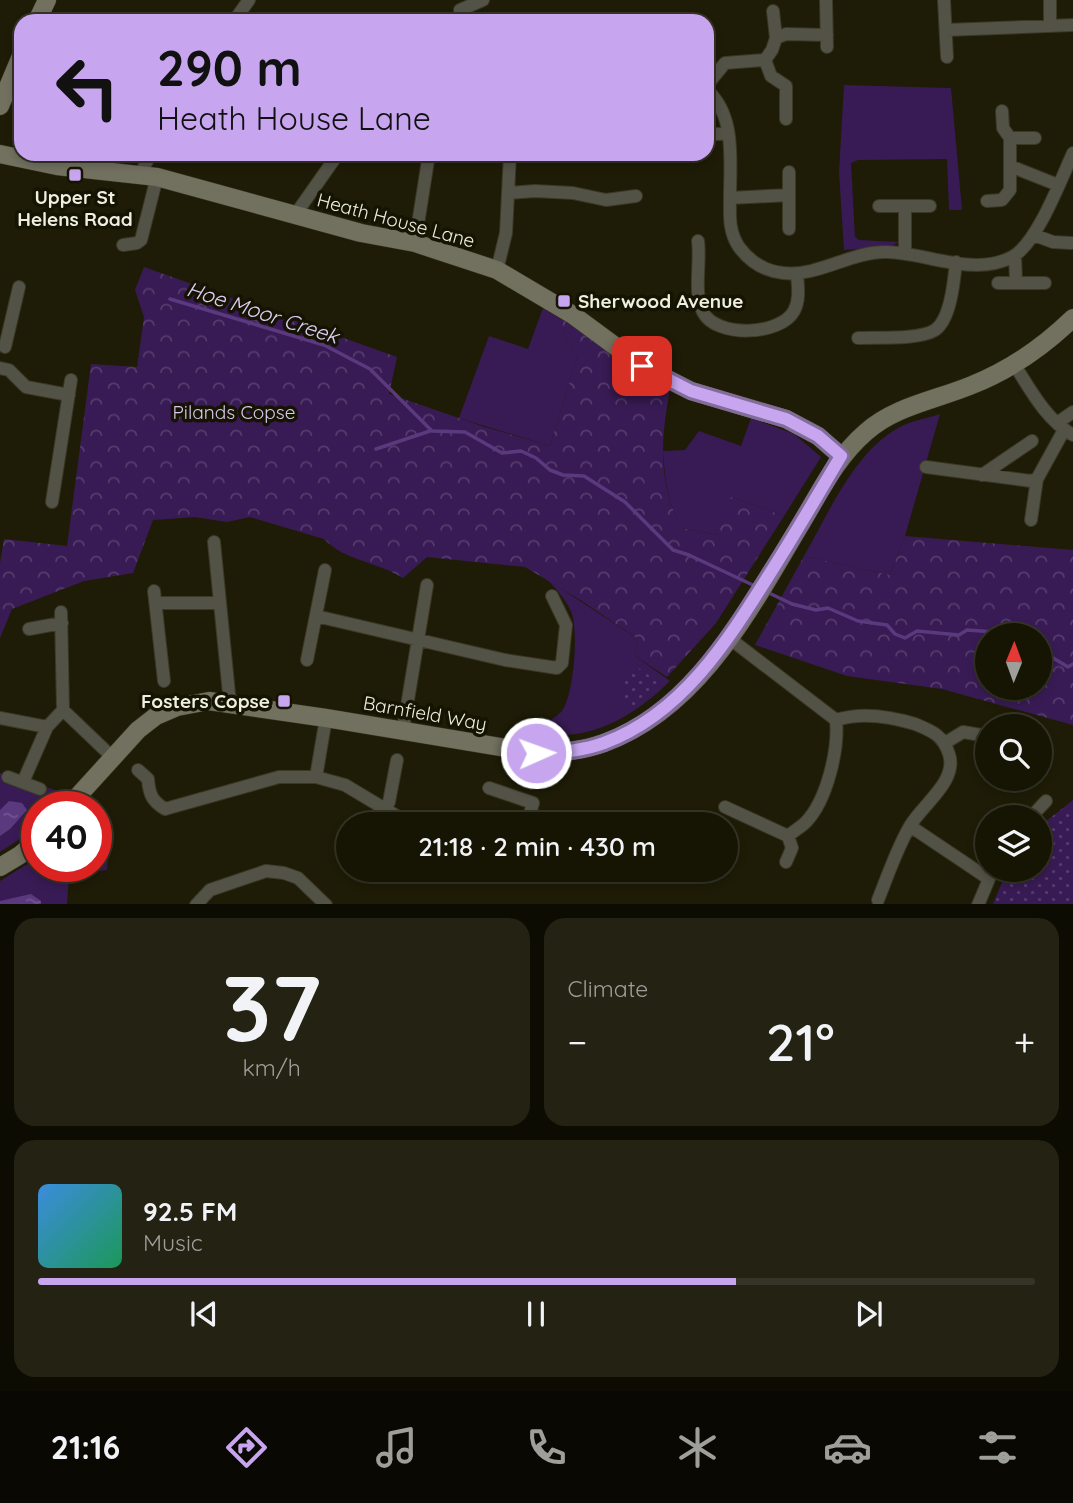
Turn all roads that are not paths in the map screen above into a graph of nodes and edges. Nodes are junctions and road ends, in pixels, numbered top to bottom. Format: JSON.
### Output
{"nodes":[{"id":1,"x":483,"y":0,"type":"edge"},
{"id":2,"x":827,"y":0,"type":"edge"},
{"id":3,"x":944,"y":0,"type":"edge"},
{"id":4,"x":1050,"y":0,"type":"edge"},
{"id":5,"x":460,"y":10,"type":"dead end"},
{"id":6,"x":773,"y":11,"type":"dead end"},
{"id":7,"x":1050,"y":25,"type":"junction"},
{"id":8,"x":1073,"y":25,"type":"edge"},
{"id":9,"x":946,"y":30,"type":"junction"},
{"id":10,"x":776,"y":38,"type":"junction"},
{"id":11,"x":947,"y":57,"type":"dead end"},
{"id":12,"x":765,"y":60,"type":"junction"},
{"id":13,"x":14,"y":71,"type":"edge"},
{"id":14,"x":714,"y":78,"type":"edge"},
{"id":15,"x":714,"y":97,"type":"edge"},
{"id":16,"x":1,"y":98,"type":"edge"},
{"id":17,"x":1002,"y":111,"type":"dead end"},
{"id":18,"x":786,"y":119,"type":"dead end"},
{"id":19,"x":729,"y":133,"type":"junction"},
{"id":20,"x":714,"y":134,"type":"edge"},
{"id":21,"x":1010,"y":138,"type":"junction"},
{"id":22,"x":1035,"y":138,"type":"dead end"},
{"id":23,"x":1073,"y":153,"type":"edge"},
{"id":24,"x":33,"y":161,"type":"edge"},
{"id":25,"x":147,"y":161,"type":"edge"},
{"id":26,"x":333,"y":161,"type":"edge"},
{"id":27,"x":428,"y":161,"type":"edge"},
{"id":28,"x":510,"y":161,"type":"edge"},
{"id":29,"x":1010,"y":166,"type":"junction"},
{"id":30,"x":789,"y":172,"type":"dead end"},
{"id":31,"x":139,"y":176,"type":"junction"},
{"id":32,"x":157,"y":177,"type":"junction"},
{"id":33,"x":1058,"y":185,"type":"junction"},
{"id":34,"x":508,"y":193,"type":"junction"},
{"id":35,"x":789,"y":195,"type":"junction"},
{"id":36,"x":636,"y":196,"type":"dead end"},
{"id":37,"x":730,"y":198,"type":"junction"},
{"id":38,"x":987,"y":201,"type":"dead end"},
{"id":39,"x":879,"y":206,"type":"dead end"},
{"id":40,"x":905,"y":206,"type":"junction"},
{"id":41,"x":930,"y":206,"type":"dead end"},
{"id":42,"x":295,"y":215,"type":"junction"},
{"id":43,"x":789,"y":229,"type":"dead end"},
{"id":44,"x":1034,"y":235,"type":"junction"},
{"id":45,"x":698,"y":242,"type":"dead end"},
{"id":46,"x":415,"y":243,"type":"junction"},
{"id":47,"x":1071,"y":243,"type":"dead end"},
{"id":48,"x":123,"y":245,"type":"dead end"},
{"id":49,"x":905,"y":253,"type":"junction"},
{"id":50,"x":1015,"y":256,"type":"junction"},
{"id":51,"x":956,"y":262,"type":"junction"},
{"id":52,"x":497,"y":270,"type":"junction"},
{"id":53,"x":797,"y":274,"type":"junction"},
{"id":54,"x":1016,"y":282,"type":"junction"},
{"id":55,"x":998,"y":283,"type":"dead end"},
{"id":56,"x":1045,"y":283,"type":"dead end"},
{"id":57,"x":19,"y":287,"type":"dead end"},
{"id":58,"x":1073,"y":318,"type":"edge"},
{"id":59,"x":883,"y":322,"type":"dead end"},
{"id":60,"x":5,"y":326,"type":"edge"},
{"id":61,"x":883,"y":336,"type":"junction"},
{"id":62,"x":858,"y":338,"type":"dead end"},
{"id":63,"x":5,"y":347,"type":"dead end"},
{"id":64,"x":1014,"y":364,"type":"junction"},
{"id":65,"x":0,"y":368,"type":"edge"},
{"id":66,"x":71,"y":380,"type":"dead end"},
{"id":67,"x":69,"y":395,"type":"junction"},
{"id":68,"x":1073,"y":412,"type":"edge"},
{"id":69,"x":1065,"y":429,"type":"edge"},
{"id":70,"x":1032,"y":441,"type":"dead end"},
{"id":71,"x":841,"y":456,"type":"junction"},
{"id":72,"x":926,"y":467,"type":"dead end"},
{"id":73,"x":982,"y":475,"type":"junction"},
{"id":74,"x":1037,"y":479,"type":"junction"},
{"id":75,"x":52,"y":502,"type":"dead end"},
{"id":76,"x":1031,"y":520,"type":"dead end"},
{"id":77,"x":214,"y":542,"type":"dead end"},
{"id":78,"x":325,"y":570,"type":"dead end"},
{"id":79,"x":427,"y":585,"type":"dead end"},
{"id":80,"x":552,"y":596,"type":"dead end"},
{"id":81,"x":220,"y":603,"type":"junction"},
{"id":82,"x":316,"y":617,"type":"junction"},
{"id":83,"x":29,"y":629,"type":"dead end"},
{"id":84,"x":732,"y":635,"type":"junction"},
{"id":85,"x":419,"y":640,"type":"junction"},
{"id":86,"x":307,"y":660,"type":"dead end"},
{"id":87,"x":164,"y":681,"type":"dead end"},
{"id":88,"x":230,"y":704,"type":"junction"},
{"id":89,"x":63,"y":709,"type":"junction"},
{"id":90,"x":0,"y":718,"type":"edge"},
{"id":91,"x":326,"y":718,"type":"junction"},
{"id":92,"x":836,"y":720,"type":"junction"},
{"id":93,"x":47,"y":727,"type":"junction"},
{"id":94,"x":403,"y":730,"type":"junction"},
{"id":95,"x":975,"y":734,"type":"edge"},
{"id":96,"x":945,"y":743,"type":"junction"},
{"id":97,"x":116,"y":755,"type":"junction"},
{"id":98,"x":397,"y":760,"type":"dead end"},
{"id":99,"x":138,"y":770,"type":"dead end"},
{"id":100,"x":8,"y":777,"type":"dead end"},
{"id":101,"x":316,"y":777,"type":"junction"},
{"id":102,"x":23,"y":782,"type":"junction"},
{"id":103,"x":489,"y":788,"type":"dead end"},
{"id":104,"x":40,"y":789,"type":"dead end"},
{"id":105,"x":83,"y":791,"type":"edge"},
{"id":106,"x":1046,"y":801,"type":"dead end"},
{"id":107,"x":1042,"y":805,"type":"edge"},
{"id":108,"x":725,"y":807,"type":"dead end"},
{"id":109,"x":385,"y":809,"type":"junction"},
{"id":110,"x":390,"y":812,"type":"edge"},
{"id":111,"x":530,"y":812,"type":"edge"},
{"id":112,"x":911,"y":825,"type":"junction"},
{"id":113,"x":789,"y":836,"type":"junction"},
{"id":114,"x":21,"y":852,"type":"edge"},
{"id":115,"x":786,"y":862,"type":"dead end"},
{"id":116,"x":975,"y":864,"type":"edge"},
{"id":117,"x":0,"y":867,"type":"edge"},
{"id":118,"x":988,"y":882,"type":"edge"},
{"id":119,"x":878,"y":900,"type":"dead end"},
{"id":120,"x":197,"y":904,"type":"edge"},
{"id":121,"x":325,"y":904,"type":"edge"},
{"id":122,"x":978,"y":904,"type":"edge"}],
"edges":[{"from":1,"to":5,"type":"street"},
{"from":2,"to":10,"type":"street"},
{"from":3,"to":9,"type":"street"},
{"from":4,"to":7,"type":"street"},
{"from":6,"to":10,"type":"street"},
{"from":7,"to":8,"type":"street"},
{"from":7,"to":9,"type":"street"},
{"from":9,"to":11,"type":"street"},
{"from":10,"to":12,"type":"street"},
{"from":12,"to":14,"type":"street"},
{"from":12,"to":18,"type":"street"},
{"from":13,"to":16,"type":"street"},
{"from":15,"to":19,"type":"street"},
{"from":17,"to":21,"type":"street"},
{"from":19,"to":20,"type":"street"},
{"from":19,"to":37,"type":"street"},
{"from":21,"to":22,"type":"street"},
{"from":21,"to":29,"type":"street"},
{"from":23,"to":33,"type":"street"},
{"from":24,"to":31,"type":"street","name":"Heath House Lane"},
{"from":25,"to":31,"type":"street"},
{"from":26,"to":42,"type":"street"},
{"from":27,"to":46,"type":"street"},
{"from":28,"to":34,"type":"street"},
{"from":29,"to":33,"type":"street"},
{"from":29,"to":38,"type":"street"},
{"from":30,"to":35,"type":"street"},
{"from":31,"to":32,"type":"street","name":"Heath House Lane"},
{"from":32,"to":42,"type":"street","name":"Heath House Lane"},
{"from":32,"to":48,"type":"street"},
{"from":33,"to":44,"type":"street"},
{"from":34,"to":36,"type":"street"},
{"from":34,"to":52,"type":"street"},
{"from":35,"to":37,"type":"street"},
{"from":35,"to":43,"type":"street"},
{"from":37,"to":53,"type":"street"},
{"from":39,"to":40,"type":"street"},
{"from":40,"to":41,"type":"street"},
{"from":40,"to":49,"type":"street"},
{"from":42,"to":46,"type":"street","name":"Heath House Lane"},
{"from":44,"to":47,"type":"street"},
{"from":44,"to":50,"type":"street"},
{"from":45,"to":53,"type":"street"},
{"from":46,"to":52,"type":"street","name":"Heath House Lane"},
{"from":49,"to":51,"type":"street"},
{"from":49,"to":53,"type":"street"},
{"from":50,"to":51,"type":"street"},
{"from":50,"to":54,"type":"street"},
{"from":51,"to":61,"type":"street"},
{"from":52,"to":71,"type":"street","name":"Heath House Lane"},
{"from":54,"to":55,"type":"street"},
{"from":54,"to":56,"type":"street"},
{"from":57,"to":60,"type":"street"},
{"from":58,"to":64,"type":"street"},
{"from":59,"to":61,"type":"street"},
{"from":60,"to":63,"type":"street"},
{"from":61,"to":62,"type":"street"},
{"from":64,"to":69,"type":"street"},
{"from":64,"to":71,"type":"street"},
{"from":65,"to":67,"type":"street"},
{"from":66,"to":67,"type":"street"},
{"from":67,"to":75,"type":"street"},
{"from":68,"to":69,"type":"street"},
{"from":69,"to":74,"type":"street"},
{"from":70,"to":73,"type":"street"},
{"from":71,"to":84,"type":"street","name":"Barnfield Way"},
{"from":72,"to":73,"type":"street"},
{"from":73,"to":74,"type":"street"},
{"from":74,"to":76,"type":"street"},
{"from":77,"to":81,"type":"street"},
{"from":78,"to":82,"type":"street"},
{"from":79,"to":85,"type":"street"},
{"from":80,"to":85,"type":"street"},
{"from":81,"to":87,"type":"street"},
{"from":81,"to":88,"type":"street"},
{"from":82,"to":85,"type":"street"},
{"from":82,"to":86,"type":"street"},
{"from":83,"to":89,"type":"street"},
{"from":84,"to":92,"type":"street"},
{"from":84,"to":94,"type":"street","name":"Barnfield Way"},
{"from":85,"to":94,"type":"street"},
{"from":88,"to":91,"type":"street","name":"Barnfield Way"},
{"from":88,"to":97,"type":"street","name":"Barnfield Way"},
{"from":89,"to":93,"type":"street"},
{"from":89,"to":97,"type":"street"},
{"from":90,"to":93,"type":"street"},
{"from":91,"to":94,"type":"street","name":"Barnfield Way"},
{"from":91,"to":101,"type":"street"},
{"from":92,"to":96,"type":"street"},
{"from":92,"to":113,"type":"street"},
{"from":93,"to":102,"type":"street"},
{"from":95,"to":96,"type":"street"},
{"from":96,"to":112,"type":"street"},
{"from":97,"to":105,"type":"street","name":"Barnfield Way"},
{"from":98,"to":109,"type":"street"},
{"from":99,"to":101,"type":"street"},
{"from":100,"to":102,"type":"street"},
{"from":101,"to":109,"type":"street"},
{"from":102,"to":104,"type":"street"},
{"from":103,"to":111,"type":"street"},
{"from":106,"to":107,"type":"street"},
{"from":108,"to":113,"type":"street"},
{"from":109,"to":110,"type":"street"},
{"from":112,"to":116,"type":"street"},
{"from":112,"to":119,"type":"street"},
{"from":113,"to":115,"type":"street"},
{"from":114,"to":117,"type":"street"},
{"from":118,"to":122,"type":"street"},
{"from":120,"to":121,"type":"street"}]}
